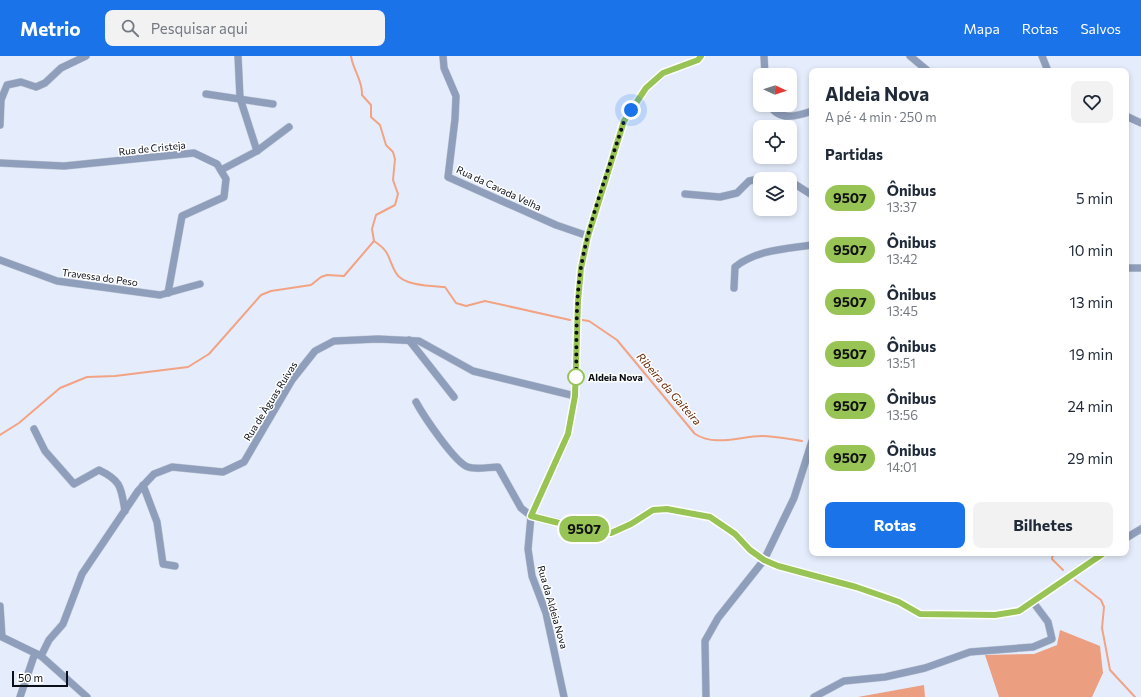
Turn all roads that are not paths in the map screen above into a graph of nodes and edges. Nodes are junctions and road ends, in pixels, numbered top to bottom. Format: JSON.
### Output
{"nodes":[{"id":1,"x":86,"y":56,"type":"edge"},
{"id":2,"x":238,"y":56,"type":"edge"},
{"id":3,"x":443,"y":56,"type":"edge"},
{"id":4,"x":701,"y":56,"type":"edge"},
{"id":5,"x":764,"y":56,"type":"edge"},
{"id":6,"x":910,"y":56,"type":"edge"},
{"id":7,"x":1042,"y":56,"type":"edge"},
{"id":8,"x":765,"y":68,"type":"edge"},
{"id":9,"x":924,"y":68,"type":"edge"},
{"id":10,"x":1047,"y":68,"type":"edge"},
{"id":11,"x":206,"y":94,"type":"dead end"},
{"id":12,"x":241,"y":101,"type":"junction"},
{"id":13,"x":273,"y":104,"type":"dead end"},
{"id":14,"x":775,"y":112,"type":"edge"},
{"id":15,"x":809,"y":112,"type":"edge"},
{"id":16,"x":1129,"y":117,"type":"edge"},
{"id":17,"x":1141,"y":123,"type":"edge"},
{"id":18,"x":0,"y":125,"type":"edge"},
{"id":19,"x":289,"y":127,"type":"dead end"},
{"id":20,"x":256,"y":151,"type":"junction"},
{"id":21,"x":0,"y":163,"type":"edge"},
{"id":22,"x":221,"y":170,"type":"junction"},
{"id":23,"x":753,"y":180,"type":"edge"},
{"id":24,"x":797,"y":185,"type":"edge"},
{"id":25,"x":809,"y":193,"type":"edge"},
{"id":26,"x":685,"y":194,"type":"dead end"},
{"id":27,"x":588,"y":236,"type":"junction"},
{"id":28,"x":809,"y":245,"type":"edge"},
{"id":29,"x":0,"y":260,"type":"edge"},
{"id":30,"x":1129,"y":268,"type":"edge"},
{"id":31,"x":1141,"y":268,"type":"edge"},
{"id":32,"x":200,"y":284,"type":"dead end"},
{"id":33,"x":734,"y":288,"type":"dead end"},
{"id":34,"x":168,"y":293,"type":"junction"},
{"id":35,"x":409,"y":340,"type":"junction"},
{"id":36,"x":575,"y":396,"type":"junction"},
{"id":37,"x":454,"y":397,"type":"dead end"},
{"id":38,"x":416,"y":402,"type":"dead end"},
{"id":39,"x":34,"y":429,"type":"dead end"},
{"id":40,"x":809,"y":450,"type":"edge"},
{"id":41,"x":143,"y":485,"type":"junction"},
{"id":42,"x":125,"y":511,"type":"junction"},
{"id":43,"x":531,"y":516,"type":"junction"},
{"id":44,"x":1141,"y":529,"type":"edge"},
{"id":45,"x":1129,"y":536,"type":"edge"},
{"id":46,"x":1100,"y":556,"type":"edge"},
{"id":47,"x":764,"y":560,"type":"junction"},
{"id":48,"x":175,"y":566,"type":"dead end"},
{"id":49,"x":1033,"y":602,"type":"junction"},
{"id":50,"x":0,"y":606,"type":"edge"},
{"id":51,"x":38,"y":654,"type":"junction"},
{"id":52,"x":20,"y":697,"type":"edge"},
{"id":53,"x":87,"y":697,"type":"edge"},
{"id":54,"x":564,"y":697,"type":"edge"},
{"id":55,"x":706,"y":697,"type":"edge"},
{"id":56,"x":814,"y":697,"type":"edge"}],
"edges":[{"from":1,"to":18,"type":"street"},
{"from":2,"to":12,"type":"street"},
{"from":3,"to":27,"type":"street","name":"Rua da Cavada Velha"},
{"from":4,"to":27,"type":"street","name":"Rua da Aldeia Nova"},
{"from":5,"to":8,"type":"street"},
{"from":6,"to":9,"type":"street"},
{"from":7,"to":10,"type":"street"},
{"from":11,"to":12,"type":"street"},
{"from":12,"to":13,"type":"street"},
{"from":12,"to":20,"type":"street"},
{"from":14,"to":15,"type":"street"},
{"from":16,"to":17,"type":"street"},
{"from":19,"to":20,"type":"street"},
{"from":20,"to":22,"type":"street"},
{"from":21,"to":22,"type":"street","name":"Rua de Cristeja"},
{"from":22,"to":34,"type":"street"},
{"from":23,"to":26,"type":"street"},
{"from":24,"to":25,"type":"street"},
{"from":27,"to":36,"type":"street","name":"Rua da Aldeia Nova"},
{"from":28,"to":33,"type":"street"},
{"from":29,"to":34,"type":"street","name":"Travessa do Peso"},
{"from":30,"to":31,"type":"street"},
{"from":32,"to":34,"type":"street","name":"Travessa do Peso"},
{"from":35,"to":36,"type":"street","name":"Rua de Àguas Ruivas"},
{"from":35,"to":37,"type":"street"},
{"from":35,"to":41,"type":"street","name":"Rua de Àguas Ruivas"},
{"from":36,"to":43,"type":"street","name":"Rua da Aldeia Nova"},
{"from":38,"to":43,"type":"street"},
{"from":39,"to":42,"type":"street"},
{"from":40,"to":47,"type":"street"},
{"from":41,"to":42,"type":"street","name":"Rua de Àguas Ruivas"},
{"from":41,"to":48,"type":"street"},
{"from":42,"to":51,"type":"street","name":"Rua de Àguas Ruivas"},
{"from":43,"to":47,"type":"street"},
{"from":43,"to":54,"type":"street","name":"Rua da Aldeia Nova"},
{"from":44,"to":45,"type":"street"},
{"from":46,"to":49,"type":"street"},
{"from":47,"to":49,"type":"street"},
{"from":47,"to":55,"type":"street"},
{"from":49,"to":56,"type":"street"},
{"from":50,"to":51,"type":"street"},
{"from":51,"to":52,"type":"street","name":"Rua de Àguas Ruivas"},
{"from":51,"to":53,"type":"street"}]}
